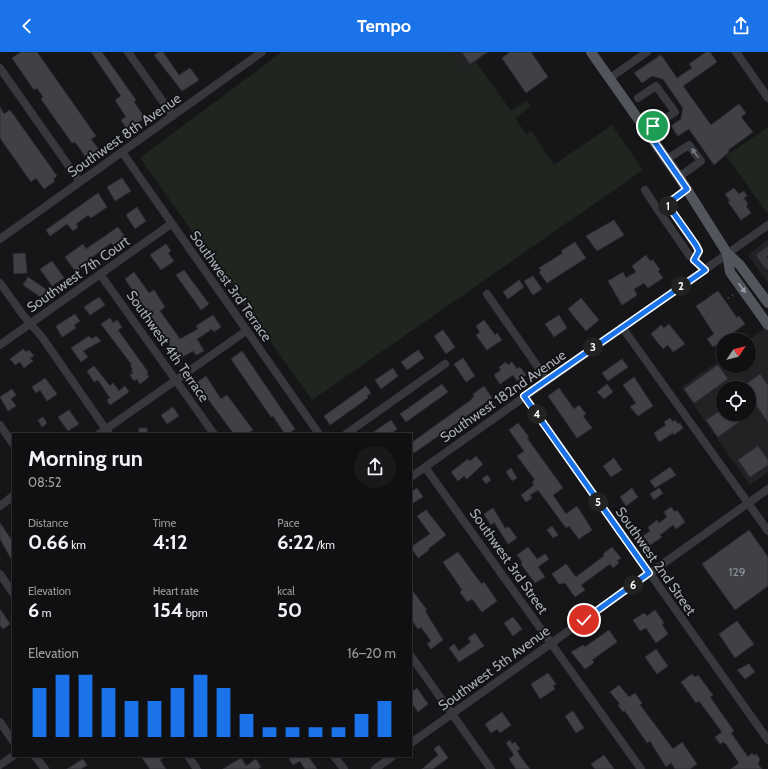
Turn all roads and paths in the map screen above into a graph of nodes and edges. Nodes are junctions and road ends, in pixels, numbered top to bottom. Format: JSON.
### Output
{"nodes":[{"id":1,"x":128,"y":52,"type":"edge"},
{"id":2,"x":262,"y":52,"type":"edge"},
{"id":3,"x":591,"y":52,"type":"edge"},
{"id":4,"x":648,"y":52,"type":"edge"},
{"id":5,"x":736,"y":52,"type":"edge"},
{"id":6,"x":0,"y":68,"type":"edge"},
{"id":7,"x":610,"y":78,"type":"junction"},
{"id":8,"x":638,"y":98,"type":"dead end"},
{"id":9,"x":768,"y":98,"type":"edge"},
{"id":10,"x":173,"y":116,"type":"junction"},
{"id":11,"x":647,"y":131,"type":"junction"},
{"id":12,"x":122,"y":152,"type":"junction"},
{"id":13,"x":667,"y":159,"type":"junction"},
{"id":14,"x":679,"y":177,"type":"junction"},
{"id":15,"x":80,"y":182,"type":"junction"},
{"id":16,"x":687,"y":189,"type":"junction"},
{"id":17,"x":645,"y":190,"type":"dead end"},
{"id":18,"x":667,"y":204,"type":"junction"},
{"id":19,"x":658,"y":210,"type":"junction"},
{"id":20,"x":171,"y":224,"type":"junction"},
{"id":21,"x":768,"y":225,"type":"edge"},
{"id":22,"x":679,"y":230,"type":"junction"},
{"id":23,"x":0,"y":239,"type":"edge"},
{"id":24,"x":685,"y":239,"type":"junction"},
{"id":25,"x":691,"y":248,"type":"junction"},
{"id":26,"x":768,"y":251,"type":"edge"},
{"id":27,"x":728,"y":253,"type":"junction"},
{"id":28,"x":694,"y":260,"type":"junction"},
{"id":29,"x":768,"y":265,"type":"edge"},
{"id":30,"x":705,"y":270,"type":"junction"},
{"id":31,"x":100,"y":274,"type":"junction"},
{"id":32,"x":0,"y":283,"type":"edge"},
{"id":33,"x":487,"y":294,"type":"dead end"},
{"id":34,"x":734,"y":294,"type":"dead end"},
{"id":35,"x":768,"y":303,"type":"edge"},
{"id":36,"x":707,"y":314,"type":"dead end"},
{"id":37,"x":30,"y":323,"type":"junction"},
{"id":38,"x":768,"y":325,"type":"edge"},
{"id":39,"x":622,"y":326,"type":"junction"},
{"id":40,"x":246,"y":331,"type":"junction"},
{"id":41,"x":0,"y":345,"type":"edge"},
{"id":42,"x":445,"y":364,"type":"dead end"},
{"id":43,"x":176,"y":380,"type":"junction"},
{"id":44,"x":548,"y":380,"type":"junction"},
{"id":45,"x":524,"y":396,"type":"junction"},
{"id":46,"x":0,"y":425,"type":"edge"},
{"id":47,"x":105,"y":432,"type":"edge"},
{"id":48,"x":213,"y":433,"type":"edge"},
{"id":49,"x":318,"y":433,"type":"edge"},
{"id":50,"x":347,"y":433,"type":"edge"},
{"id":51,"x":12,"y":443,"type":"edge"},
{"id":52,"x":425,"y":467,"type":"junction"},
{"id":53,"x":412,"y":476,"type":"edge"},
{"id":54,"x":768,"y":489,"type":"edge"},
{"id":55,"x":12,"y":497,"type":"edge"},
{"id":56,"x":748,"y":503,"type":"junction"},
{"id":57,"x":0,"y":506,"type":"edge"},
{"id":58,"x":768,"y":531,"type":"edge"},
{"id":59,"x":649,"y":573,"type":"junction"},
{"id":60,"x":0,"y":574,"type":"edge"},
{"id":61,"x":12,"y":591,"type":"edge"},
{"id":62,"x":552,"y":643,"type":"junction"},
{"id":63,"x":412,"y":657,"type":"edge"},
{"id":64,"x":452,"y":714,"type":"junction"},
{"id":65,"x":0,"y":722,"type":"edge"},
{"id":66,"x":12,"y":740,"type":"edge"},
{"id":67,"x":768,"y":740,"type":"edge"},
{"id":68,"x":412,"y":742,"type":"edge"},
{"id":69,"x":12,"y":757,"type":"edge"},
{"id":70,"x":36,"y":757,"type":"edge"},
{"id":71,"x":189,"y":757,"type":"edge"},
{"id":72,"x":335,"y":757,"type":"edge"},
{"id":73,"x":392,"y":757,"type":"edge"},
{"id":74,"x":0,"y":765,"type":"edge"},
{"id":75,"x":46,"y":769,"type":"edge"},
{"id":76,"x":197,"y":769,"type":"edge"},
{"id":77,"x":344,"y":769,"type":"edge"},
{"id":78,"x":375,"y":769,"type":"edge"},
{"id":79,"x":491,"y":769,"type":"edge"},
{"id":80,"x":641,"y":769,"type":"edge"}],
"edges":[{"from":1,"to":10,"type":"street"},
{"from":2,"to":10,"type":"street","name":"Southwest 8th Avenue"},
{"from":3,"to":7,"type":"main road"},
{"from":4,"to":7,"type":"street"},
{"from":5,"to":9,"type":"street"},
{"from":6,"to":15,"type":"street"},
{"from":7,"to":11,"type":"main road"},
{"from":8,"to":11,"type":"street"},
{"from":10,"to":12,"type":"street","name":"Southwest 8th Avenue"},
{"from":11,"to":13,"type":"main road"},
{"from":12,"to":15,"type":"street","name":"Southwest 8th Avenue"},
{"from":12,"to":20,"type":"street","name":"Southwest 3rd Terrace"},
{"from":13,"to":14,"type":"main road"},
{"from":14,"to":13,"type":"street","one_way":true},
{"from":14,"to":16,"type":"main road"},
{"from":15,"to":23,"type":"street","name":"Southwest 8th Avenue"},
{"from":16,"to":18,"type":"street"},
{"from":16,"to":27,"type":"main road"},
{"from":17,"to":19,"type":"street"},
{"from":18,"to":19,"type":"street"},
{"from":18,"to":22,"type":"street"},
{"from":19,"to":22,"type":"street"},
{"from":20,"to":31,"type":"street","name":"Southwest 7th Court"},
{"from":20,"to":40,"type":"street","name":"Southwest 3rd Terrace"},
{"from":21,"to":27,"type":"street","name":"Southwest 182nd Avenue"},
{"from":22,"to":24,"type":"street"},
{"from":24,"to":25,"type":"street"},
{"from":24,"to":25,"type":"street"},
{"from":25,"to":28,"type":"street"},
{"from":25,"to":28,"type":"street"},
{"from":26,"to":29,"type":"street"},
{"from":27,"to":30,"type":"street","name":"Southwest 182nd Avenue"},
{"from":27,"to":35,"type":"main road"},
{"from":27,"to":38,"type":"main road","one_way":true},
{"from":28,"to":30,"type":"street"},
{"from":30,"to":39,"type":"street","name":"Southwest 182nd Avenue"},
{"from":31,"to":37,"type":"street","name":"Southwest 7th Court"},
{"from":31,"to":43,"type":"street","name":"Southwest 4th Terrace"},
{"from":32,"to":37,"type":"street"},
{"from":33,"to":44,"type":"street"},
{"from":34,"to":36,"type":"path"},
{"from":37,"to":41,"type":"street","name":"Southwest 7th Court"},
{"from":37,"to":47,"type":"street"},
{"from":39,"to":44,"type":"street","name":"Southwest 182nd Avenue"},
{"from":39,"to":56,"type":"street"},
{"from":40,"to":43,"type":"street"},
{"from":40,"to":49,"type":"street","name":"Southwest 3rd Terrace"},
{"from":42,"to":50,"type":"street"},
{"from":43,"to":47,"type":"street"},
{"from":43,"to":48,"type":"street","name":"Southwest 4th Terrace"},
{"from":44,"to":45,"type":"street","name":"Southwest 182nd Avenue"},
{"from":45,"to":52,"type":"street","name":"Southwest 182nd Avenue"},
{"from":45,"to":59,"type":"street","name":"Southwest 2nd Street"},
{"from":46,"to":51,"type":"street"},
{"from":52,"to":53,"type":"street","name":"Southwest 182nd Avenue"},
{"from":52,"to":62,"type":"street","name":"Southwest 3rd Street"},
{"from":54,"to":56,"type":"street","name":"Southwest 5th Avenue"},
{"from":55,"to":57,"type":"street"},
{"from":56,"to":58,"type":"street"},
{"from":56,"to":59,"type":"street","name":"Southwest 5th Avenue"},
{"from":59,"to":62,"type":"street","name":"Southwest 5th Avenue"},
{"from":59,"to":67,"type":"street","name":"Southwest 2nd Street"},
{"from":60,"to":61,"type":"street"},
{"from":62,"to":64,"type":"street","name":"Southwest 5th Avenue"},
{"from":62,"to":80,"type":"street","name":"Southwest 3rd Street"},
{"from":63,"to":64,"type":"street"},
{"from":64,"to":68,"type":"street","name":"Southwest 5th Avenue"},
{"from":64,"to":79,"type":"street"},
{"from":65,"to":66,"type":"street"},
{"from":69,"to":74,"type":"street"},
{"from":70,"to":75,"type":"street"},
{"from":71,"to":76,"type":"street"},
{"from":72,"to":77,"type":"street"},
{"from":73,"to":78,"type":"street"}]}
